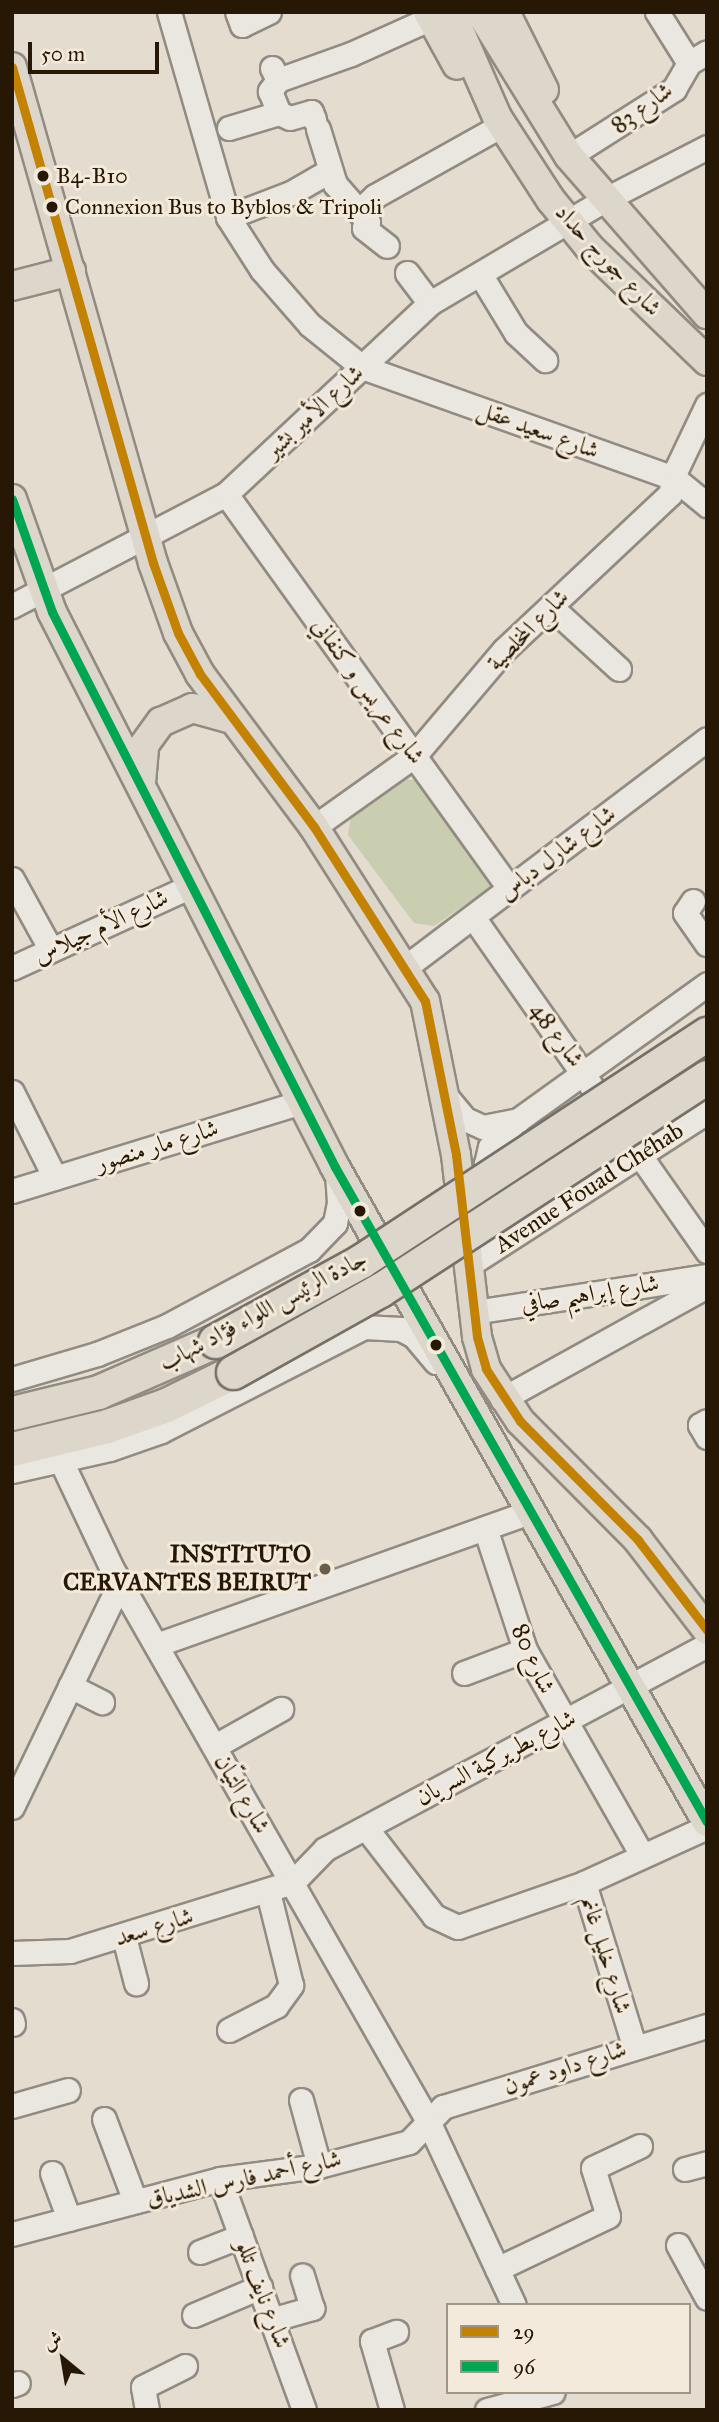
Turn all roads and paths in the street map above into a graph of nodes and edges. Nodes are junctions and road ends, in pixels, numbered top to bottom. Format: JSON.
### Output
{"nodes":[{"id":1,"x":169,"y":12,"type":"edge"},
{"id":2,"x":237,"y":12,"type":"edge"},
{"id":3,"x":269,"y":12,"type":"edge"},
{"id":4,"x":480,"y":12,"type":"edge"},
{"id":5,"x":505,"y":12,"type":"edge"},
{"id":6,"x":657,"y":12,"type":"edge"},
{"id":7,"x":437,"y":14,"type":"edge"},
{"id":8,"x":698,"y":58,"type":"edge"},
{"id":9,"x":12,"y":67,"type":"edge"},
{"id":10,"x":279,"y":113,"type":"junction"},
{"id":11,"x":499,"y":121,"type":"junction"},
{"id":12,"x":229,"y":128,"type":"dead end"},
{"id":13,"x":562,"y":144,"type":"junction"},
{"id":14,"x":707,"y":147,"type":"edge"},
{"id":15,"x":329,"y":171,"type":"junction"},
{"id":16,"x":604,"y":200,"type":"junction"},
{"id":17,"x":359,"y":211,"type":"junction"},
{"id":18,"x":228,"y":218,"type":"junction"},
{"id":19,"x":567,"y":222,"type":"junction"},
{"id":20,"x":387,"y":247,"type":"dead end"},
{"id":21,"x":71,"y":271,"type":"junction"},
{"id":22,"x":407,"y":273,"type":"dead end"},
{"id":23,"x":480,"y":274,"type":"junction"},
{"id":24,"x":12,"y":286,"type":"edge"},
{"id":25,"x":430,"y":303,"type":"junction"},
{"id":26,"x":707,"y":314,"type":"edge"},
{"id":27,"x":545,"y":360,"type":"dead end"},
{"id":28,"x":707,"y":361,"type":"edge"},
{"id":29,"x":362,"y":367,"type":"junction"},
{"id":30,"x":707,"y":405,"type":"edge"},
{"id":31,"x":674,"y":478,"type":"junction"},
{"id":32,"x":226,"y":494,"type":"junction"},
{"id":33,"x":12,"y":499,"type":"edge"},
{"id":34,"x":707,"y":505,"type":"edge"},
{"id":35,"x":145,"y":534,"type":"junction"},
{"id":36,"x":42,"y":587,"type":"junction"},
{"id":37,"x":12,"y":606,"type":"edge"},
{"id":38,"x":551,"y":607,"type":"junction"},
{"id":39,"x":620,"y":669,"type":"dead end"},
{"id":40,"x":232,"y":719,"type":"junction"},
{"id":41,"x":707,"y":739,"type":"edge"},
{"id":42,"x":415,"y":756,"type":"junction"},
{"id":43,"x":141,"y":783,"type":"junction"},
{"id":44,"x":314,"y":827,"type":"junction"},
{"id":45,"x":12,"y":879,"type":"edge"},
{"id":46,"x":191,"y":886,"type":"junction"},
{"id":47,"x":510,"y":889,"type":"junction"},
{"id":48,"x":693,"y":901,"type":"dead end"},
{"id":49,"x":473,"y":917,"type":"junction"},
{"id":50,"x":707,"y":944,"type":"edge"},
{"id":51,"x":51,"y":950,"type":"junction"},
{"id":52,"x":407,"y":966,"type":"junction"},
{"id":53,"x":12,"y":968,"type":"edge"},
{"id":54,"x":707,"y":984,"type":"edge"},
{"id":55,"x":707,"y":1034,"type":"edge"},
{"id":56,"x":583,"y":1071,"type":"junction"},
{"id":57,"x":707,"y":1077,"type":"edge"},
{"id":58,"x":12,"y":1092,"type":"edge"},
{"id":59,"x":444,"y":1094,"type":"junction"},
{"id":60,"x":302,"y":1102,"type":"junction"},
{"id":61,"x":707,"y":1112,"type":"edge"},
{"id":62,"x":518,"y":1120,"type":"junction"},
{"id":63,"x":641,"y":1153,"type":"junction"},
{"id":64,"x":335,"y":1167,"type":"junction"},
{"id":65,"x":55,"y":1178,"type":"junction"},
{"id":66,"x":12,"y":1191,"type":"edge"},
{"id":67,"x":561,"y":1206,"type":"junction"},
{"id":68,"x":707,"y":1251,"type":"edge"},
{"id":69,"x":471,"y":1264,"type":"junction"},
{"id":70,"x":707,"y":1276,"type":"edge"},
{"id":71,"x":247,"y":1286,"type":"junction"},
{"id":72,"x":707,"y":1286,"type":"edge"},
{"id":73,"x":474,"y":1312,"type":"junction"},
{"id":74,"x":289,"y":1366,"type":"junction"},
{"id":75,"x":18,"y":1375,"type":"edge"},
{"id":76,"x":502,"y":1399,"type":"junction"},
{"id":77,"x":473,"y":1412,"type":"junction"},
{"id":78,"x":12,"y":1413,"type":"edge"},
{"id":79,"x":707,"y":1421,"type":"edge"},
{"id":80,"x":707,"y":1437,"type":"edge"},
{"id":81,"x":12,"y":1449,"type":"edge"},
{"id":82,"x":61,"y":1461,"type":"junction"},
{"id":83,"x":12,"y":1471,"type":"edge"},
{"id":84,"x":530,"y":1512,"type":"junction"},
{"id":85,"x":485,"y":1528,"type":"junction"},
{"id":86,"x":116,"y":1575,"type":"junction"},
{"id":87,"x":707,"y":1630,"type":"edge"},
{"id":88,"x":156,"y":1645,"type":"junction"},
{"id":89,"x":707,"y":1645,"type":"edge"},
{"id":90,"x":525,"y":1650,"type":"junction"},
{"id":91,"x":464,"y":1673,"type":"dead end"},
{"id":92,"x":70,"y":1686,"type":"junction"},
{"id":93,"x":630,"y":1687,"type":"junction"},
{"id":94,"x":102,"y":1702,"type":"dead end"},
{"id":95,"x":281,"y":1709,"type":"dead end"},
{"id":96,"x":562,"y":1721,"type":"junction"},
{"id":97,"x":215,"y":1746,"type":"junction"},
{"id":98,"x":13,"y":1805,"type":"edge"},
{"id":99,"x":707,"y":1824,"type":"edge"},
{"id":100,"x":366,"y":1828,"type":"junction"},
{"id":101,"x":642,"y":1855,"type":"junction"},
{"id":102,"x":293,"y":1882,"type":"junction"},
{"id":103,"x":584,"y":1883,"type":"junction"},
{"id":104,"x":268,"y":1892,"type":"junction"},
{"id":105,"x":124,"y":1937,"type":"junction"},
{"id":106,"x":12,"y":1953,"type":"edge"},
{"id":107,"x":136,"y":1983,"type":"dead end"},
{"id":108,"x":707,"y":2027,"type":"edge"},
{"id":109,"x":229,"y":2030,"type":"dead end"},
{"id":110,"x":634,"y":2046,"type":"junction"},
{"id":111,"x":68,"y":2090,"type":"dead end"},
{"id":112,"x":301,"y":2100,"type":"dead end"},
{"id":113,"x":12,"y":2106,"type":"edge"},
{"id":114,"x":104,"y":2119,"type":"dead end"},
{"id":115,"x":429,"y":2123,"type":"junction"},
{"id":116,"x":640,"y":2146,"type":"dead end"},
{"id":117,"x":319,"y":2166,"type":"junction"},
{"id":118,"x":52,"y":2173,"type":"dead end"},
{"id":119,"x":220,"y":2179,"type":"junction"},
{"id":120,"x":135,"y":2202,"type":"junction"},
{"id":121,"x":69,"y":2219,"type":"junction"},
{"id":122,"x":12,"y":2234,"type":"edge"},
{"id":123,"x":241,"y":2236,"type":"junction"},
{"id":124,"x":678,"y":2245,"type":"dead end"},
{"id":125,"x":200,"y":2252,"type":"dead end"},
{"id":126,"x":497,"y":2269,"type":"junction"},
{"id":127,"x":302,"y":2275,"type":"dead end"},
{"id":128,"x":260,"y":2287,"type":"junction"},
{"id":129,"x":707,"y":2298,"type":"edge"},
{"id":130,"x":513,"y":2303,"type":"edge"},
{"id":131,"x":691,"y":2307,"type":"edge"},
{"id":132,"x":194,"y":2315,"type":"dead end"},
{"id":133,"x":274,"y":2319,"type":"junction"},
{"id":134,"x":396,"y":2332,"type":"dead end"},
{"id":135,"x":185,"y":2366,"type":"dead end"},
{"id":136,"x":546,"y":2394,"type":"edge"},
{"id":137,"x":555,"y":2394,"type":"edge"},
{"id":138,"x":147,"y":2410,"type":"edge"},
{"id":139,"x":304,"y":2410,"type":"edge"},
{"id":140,"x":392,"y":2410,"type":"edge"},
{"id":141,"x":486,"y":2410,"type":"edge"},
{"id":142,"x":563,"y":2410,"type":"edge"}],
"edges":[{"from":1,"to":18,"type":"street"},
{"from":2,"to":3,"type":"street"},
{"from":4,"to":13,"type":"main road","name":"شارع جورج حداد"},
{"from":5,"to":13,"type":"main road","name":"شارع جورج حداد"},
{"from":6,"to":8,"type":"street"},
{"from":7,"to":10,"type":"street"},
{"from":7,"to":11,"type":"main road","name":"شارع جورج حداد"},
{"from":8,"to":13,"type":"street","name":"شارع 83"},
{"from":9,"to":21,"type":"main road"},
{"from":10,"to":12,"type":"street"},
{"from":10,"to":15,"type":"street"},
{"from":11,"to":17,"type":"street"},
{"from":11,"to":19,"type":"main road","name":"شارع جورج حداد"},
{"from":13,"to":16,"type":"main road","name":"شارع جورج حداد"},
{"from":14,"to":16,"type":"street","name":"شارع الأمير بشير"},
{"from":15,"to":17,"type":"street"},
{"from":15,"to":18,"type":"street"},
{"from":16,"to":19,"type":"street","name":"شارع الأمير بشير"},
{"from":16,"to":26,"type":"main road","name":"شارع جورج حداد"},
{"from":17,"to":20,"type":"street"},
{"from":18,"to":29,"type":"street"},
{"from":19,"to":23,"type":"street","name":"شارع الأمير بشير"},
{"from":19,"to":28,"type":"main road","name":"شارع جورج حداد"},
{"from":21,"to":24,"type":"main road"},
{"from":21,"to":35,"type":"main road"},
{"from":22,"to":25,"type":"street"},
{"from":23,"to":25,"type":"street","name":"شارع الأمير بشير"},
{"from":23,"to":27,"type":"street"},
{"from":25,"to":29,"type":"street","name":"شارع الأمير بشير"},
{"from":29,"to":31,"type":"street","name":"شارع سعيد عقل"},
{"from":29,"to":32,"type":"street","name":"شارع الأمير بشير"},
{"from":30,"to":31,"type":"street","name":"شارع المخلصية"},
{"from":31,"to":34,"type":"street","name":"شارع سعيد عقل"},
{"from":31,"to":38,"type":"street","name":"شارع المخلصية"},
{"from":32,"to":35,"type":"street","name":"شارع الأمير بشير"},
{"from":32,"to":42,"type":"street","name":"شارع عريس و كنفاني"},
{"from":33,"to":36,"type":"main road"},
{"from":35,"to":36,"type":"street","name":"شارع الأمير بشير"},
{"from":35,"to":40,"type":"main road"},
{"from":36,"to":37,"type":"street","name":"شارع الأمير بشير"},
{"from":36,"to":43,"type":"main road"},
{"from":38,"to":39,"type":"street"},
{"from":38,"to":42,"type":"street","name":"شارع المخلصية"},
{"from":40,"to":43,"type":"main road"},
{"from":40,"to":44,"type":"main road"},
{"from":41,"to":47,"type":"street","name":"شارع شارل دباس"},
{"from":42,"to":44,"type":"street","name":"شارع المخلصية"},
{"from":42,"to":47,"type":"street","name":"شارع عريس و كنفاني"},
{"from":43,"to":46,"type":"main road"},
{"from":44,"to":52,"type":"main road"},
{"from":45,"to":51,"type":"street"},
{"from":46,"to":51,"type":"street","name":"شارع الأم جيلاس"},
{"from":46,"to":60,"type":"main road"},
{"from":47,"to":49,"type":"street","name":"شارع شارل دباس"},
{"from":48,"to":50,"type":"street"},
{"from":49,"to":52,"type":"street","name":"شارع شارل دباس"},
{"from":49,"to":56,"type":"street","name":"شارع 48"},
{"from":51,"to":53,"type":"street","name":"شارع الأم جيلاس"},
{"from":52,"to":59,"type":"main road"},
{"from":54,"to":56,"type":"street"},
{"from":55,"to":78,"type":"highway","name":"جادة الرئيس اللواء فؤاد شهاب","bridge":true},
{"from":56,"to":62,"type":"street"},
{"from":56,"to":63,"type":"street","name":"شارع 48"},
{"from":57,"to":81,"type":"highway","name":"جادة الرئيس اللواء فؤاد شهاب","bridge":true},
{"from":58,"to":65,"type":"street"},
{"from":59,"to":62,"type":"street"},
{"from":59,"to":69,"type":"main road"},
{"from":60,"to":64,"type":"main road"},
{"from":60,"to":65,"type":"street","name":"شارع مار منصور"},
{"from":61,"to":63,"type":"street","name":"Avenue Fouad Chéhab"},
{"from":62,"to":67,"type":"street"},
{"from":63,"to":67,"type":"street","name":"Avenue Fouad Chéhab"},
{"from":63,"to":68,"type":"street","name":"شارع 48"},
{"from":64,"to":71,"type":"street"},
{"from":64,"to":77,"type":"main road"},
{"from":65,"to":66,"type":"street","name":"شارع مار منصور"},
{"from":67,"to":69,"type":"street","name":"Avenue Fouad Chéhab"},
{"from":69,"to":73,"type":"main road"},
{"from":70,"to":73,"type":"street","name":"شارع إبراهيم صافي"},
{"from":71,"to":74,"type":"street"},
{"from":71,"to":75,"type":"street"},
{"from":72,"to":76,"type":"street"},
{"from":73,"to":76,"type":"main road"},
{"from":74,"to":77,"type":"street"},
{"from":74,"to":82,"type":"street"},
{"from":76,"to":87,"type":"main road"},
{"from":77,"to":84,"type":"main road"},
{"from":79,"to":80,"type":"street"},
{"from":82,"to":83,"type":"street"},
{"from":82,"to":86,"type":"street","name":"شارع التيّان"},
{"from":84,"to":85,"type":"street"},
{"from":84,"to":93,"type":"main road"},
{"from":85,"to":88,"type":"street"},
{"from":85,"to":90,"type":"street","name":"شارع 80"},
{"from":86,"to":88,"type":"street","name":"شارع التيّان"},
{"from":86,"to":92,"type":"street"},
{"from":88,"to":97,"type":"street","name":"شارع التيّان"},
{"from":89,"to":93,"type":"street","name":"شارع بطريركية السريان"},
{"from":90,"to":91,"type":"street"},
{"from":90,"to":96,"type":"street","name":"شارع 80"},
{"from":92,"to":94,"type":"street"},
{"from":92,"to":98,"type":"street"},
{"from":93,"to":96,"type":"street","name":"شارع بطريركية السريان"},
{"from":93,"to":99,"type":"main road"},
{"from":95,"to":97,"type":"street"},
{"from":96,"to":100,"type":"street","name":"شارع بطريركية السريان"},
{"from":96,"to":101,"type":"street","name":"شارع 80"},
{"from":97,"to":102,"type":"street","name":"شارع التيّان"},
{"from":99,"to":101,"type":"street"},
{"from":100,"to":102,"type":"street","name":"شارع بطريركية السريان"},
{"from":100,"to":103,"type":"street","name":"شارع خليل غانم"},
{"from":101,"to":103,"type":"street"},
{"from":102,"to":104,"type":"street","name":"شارع سعد"},
{"from":102,"to":115,"type":"street","name":"شارع التيّان"},
{"from":103,"to":110,"type":"street","name":"شارع خليل غانم"},
{"from":104,"to":105,"type":"street","name":"شارع سعد"},
{"from":104,"to":109,"type":"street"},
{"from":105,"to":106,"type":"street","name":"شارع سعد"},
{"from":105,"to":107,"type":"street"},
{"from":108,"to":110,"type":"street","name":"شارع داود عمون"},
{"from":110,"to":115,"type":"street","name":"شارع داود عمون"},
{"from":111,"to":113,"type":"street"},
{"from":112,"to":117,"type":"street"},
{"from":114,"to":120,"type":"street"},
{"from":115,"to":117,"type":"street","name":"شارع أحمد فارس الشدياق"},
{"from":115,"to":126,"type":"street","name":"شارع التيّان"},
{"from":116,"to":126,"type":"street"},
{"from":117,"to":119,"type":"street","name":"شارع أحمد فارس الشدياق"},
{"from":118,"to":121,"type":"street"},
{"from":119,"to":120,"type":"street","name":"شارع أحمد فارس الشدياق"},
{"from":119,"to":123,"type":"street","name":"شارع نايف تللو"},
{"from":120,"to":121,"type":"street","name":"شارع أحمد فارس الشدياق"},
{"from":121,"to":122,"type":"street","name":"شارع أحمد فارس الشدياق"},
{"from":123,"to":125,"type":"street"},
{"from":123,"to":128,"type":"street","name":"شارع نايف تللو"},
{"from":124,"to":129,"type":"street"},
{"from":126,"to":130,"type":"street","name":"شارع التيّان"},
{"from":127,"to":133,"type":"street"},
{"from":128,"to":132,"type":"street"},
{"from":128,"to":133,"type":"street","name":"شارع نايف تللو"},
{"from":129,"to":131,"type":"street"},
{"from":133,"to":139,"type":"street","name":"شارع نايف تللو"},
{"from":134,"to":140,"type":"street"},
{"from":135,"to":138,"type":"street"},
{"from":136,"to":141,"type":"street"},
{"from":137,"to":142,"type":"street"}]}
